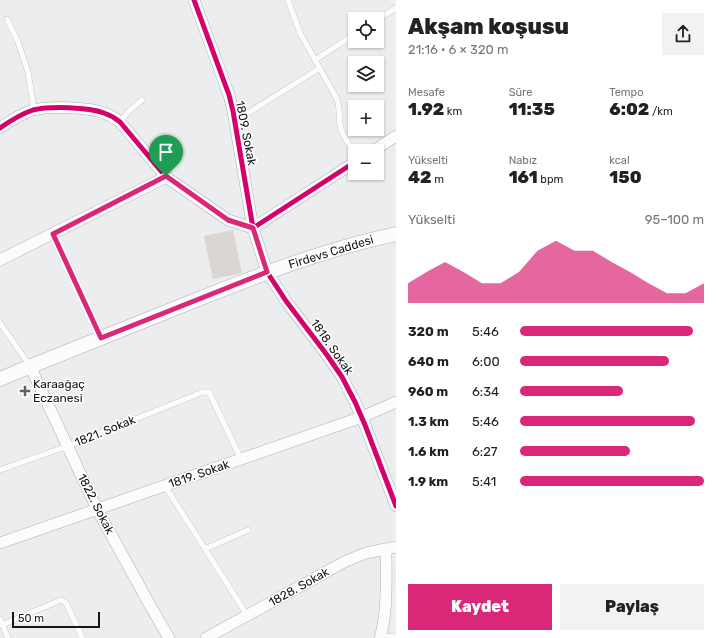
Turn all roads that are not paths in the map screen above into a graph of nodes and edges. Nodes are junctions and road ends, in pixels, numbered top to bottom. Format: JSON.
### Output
{"nodes":[{"id":1,"x":194,"y":0,"type":"edge"},
{"id":2,"x":288,"y":0,"type":"edge"},
{"id":3,"x":396,"y":8,"type":"edge"},
{"id":4,"x":384,"y":16,"type":"edge"},
{"id":5,"x":7,"y":19,"type":"dead end"},
{"id":6,"x":348,"y":39,"type":"edge"},
{"id":7,"x":315,"y":60,"type":"junction"},
{"id":8,"x":320,"y":68,"type":"junction"},
{"id":9,"x":142,"y":100,"type":"dead end"},
{"id":10,"x":34,"y":110,"type":"junction"},
{"id":11,"x":235,"y":121,"type":"junction"},
{"id":12,"x":120,"y":122,"type":"junction"},
{"id":13,"x":0,"y":128,"type":"edge"},
{"id":14,"x":396,"y":136,"type":"edge"},
{"id":15,"x":349,"y":144,"type":"edge"},
{"id":16,"x":384,"y":144,"type":"edge"},
{"id":17,"x":348,"y":167,"type":"edge"},
{"id":18,"x":166,"y":176,"type":"junction"},
{"id":19,"x":253,"y":228,"type":"junction"},
{"id":20,"x":53,"y":234,"type":"junction"},
{"id":21,"x":396,"y":234,"type":"edge"},
{"id":22,"x":0,"y":260,"type":"edge"},
{"id":23,"x":267,"y":272,"type":"junction"},
{"id":24,"x":0,"y":324,"type":"edge"},
{"id":25,"x":101,"y":338,"type":"junction"},
{"id":26,"x":30,"y":366,"type":"junction"},
{"id":27,"x":0,"y":379,"type":"edge"},
{"id":28,"x":396,"y":402,"type":"edge"},
{"id":29,"x":362,"y":418,"type":"junction"},
{"id":30,"x":68,"y":446,"type":"junction"},
{"id":31,"x":242,"y":459,"type":"junction"},
{"id":32,"x":0,"y":470,"type":"edge"},
{"id":33,"x":165,"y":486,"type":"junction"},
{"id":34,"x":396,"y":506,"type":"edge"},
{"id":35,"x":97,"y":509,"type":"junction"},
{"id":36,"x":248,"y":530,"type":"dead end"},
{"id":37,"x":0,"y":543,"type":"edge"},
{"id":38,"x":391,"y":548,"type":"edge"},
{"id":39,"x":205,"y":549,"type":"junction"},
{"id":40,"x":247,"y":615,"type":"junction"},
{"id":41,"x":2,"y":626,"type":"edge"},
{"id":42,"x":396,"y":636,"type":"edge"},
{"id":43,"x":82,"y":637,"type":"dead end"},
{"id":44,"x":8,"y":638,"type":"edge"},
{"id":45,"x":169,"y":638,"type":"edge"},
{"id":46,"x":206,"y":638,"type":"edge"},
{"id":47,"x":381,"y":638,"type":"edge"}],
"edges":[{"from":1,"to":11,"type":"street","name":"1809. Sokak"},
{"from":2,"to":7,"type":"lane"},
{"from":3,"to":4,"type":"lane"},
{"from":5,"to":10,"type":"lane"},
{"from":6,"to":7,"type":"lane"},
{"from":7,"to":8,"type":"lane"},
{"from":8,"to":11,"type":"lane"},
{"from":8,"to":15,"type":"lane"},
{"from":9,"to":12,"type":"lane"},
{"from":10,"to":12,"type":"street"},
{"from":10,"to":13,"type":"street"},
{"from":11,"to":19,"type":"street","name":"1809. Sokak"},
{"from":12,"to":18,"type":"street"},
{"from":14,"to":16,"type":"street"},
{"from":17,"to":19,"type":"street"},
{"from":18,"to":19,"type":"street"},
{"from":18,"to":20,"type":"street"},
{"from":19,"to":23,"type":"street","name":"1809. Sokak"},
{"from":20,"to":22,"type":"street"},
{"from":20,"to":25,"type":"lane"},
{"from":21,"to":23,"type":"street","name":"Firdevs Caddesi"},
{"from":23,"to":25,"type":"street","name":"Firdevs Caddesi"},
{"from":23,"to":29,"type":"street","name":"1818. Sokak"},
{"from":24,"to":26,"type":"lane"},
{"from":25,"to":26,"type":"street","name":"Firdevs Caddesi"},
{"from":26,"to":27,"type":"street","name":"Firdevs Caddesi"},
{"from":26,"to":30,"type":"street","name":"1822. Sokak"},
{"from":28,"to":29,"type":"street","name":"1819. Sokak"},
{"from":29,"to":31,"type":"street","name":"1819. Sokak"},
{"from":29,"to":34,"type":"street","name":"1818. Sokak"},
{"from":30,"to":31,"type":"lane","name":"1821. Sokak"},
{"from":30,"to":32,"type":"lane","name":"1821. Sokak"},
{"from":30,"to":35,"type":"street","name":"1822. Sokak"},
{"from":31,"to":33,"type":"street","name":"1819. Sokak"},
{"from":33,"to":35,"type":"street","name":"1819. Sokak"},
{"from":33,"to":39,"type":"lane"},
{"from":35,"to":37,"type":"street","name":"1819. Sokak"},
{"from":35,"to":45,"type":"street","name":"1822. Sokak"},
{"from":36,"to":39,"type":"lane"},
{"from":38,"to":40,"type":"street","name":"1828. Sokak"},
{"from":38,"to":47,"type":"street"},
{"from":39,"to":40,"type":"lane"},
{"from":40,"to":46,"type":"street","name":"1828. Sokak"},
{"from":41,"to":43,"type":"lane"},
{"from":41,"to":44,"type":"lane"},
{"from":42,"to":47,"type":"lane"}]}
